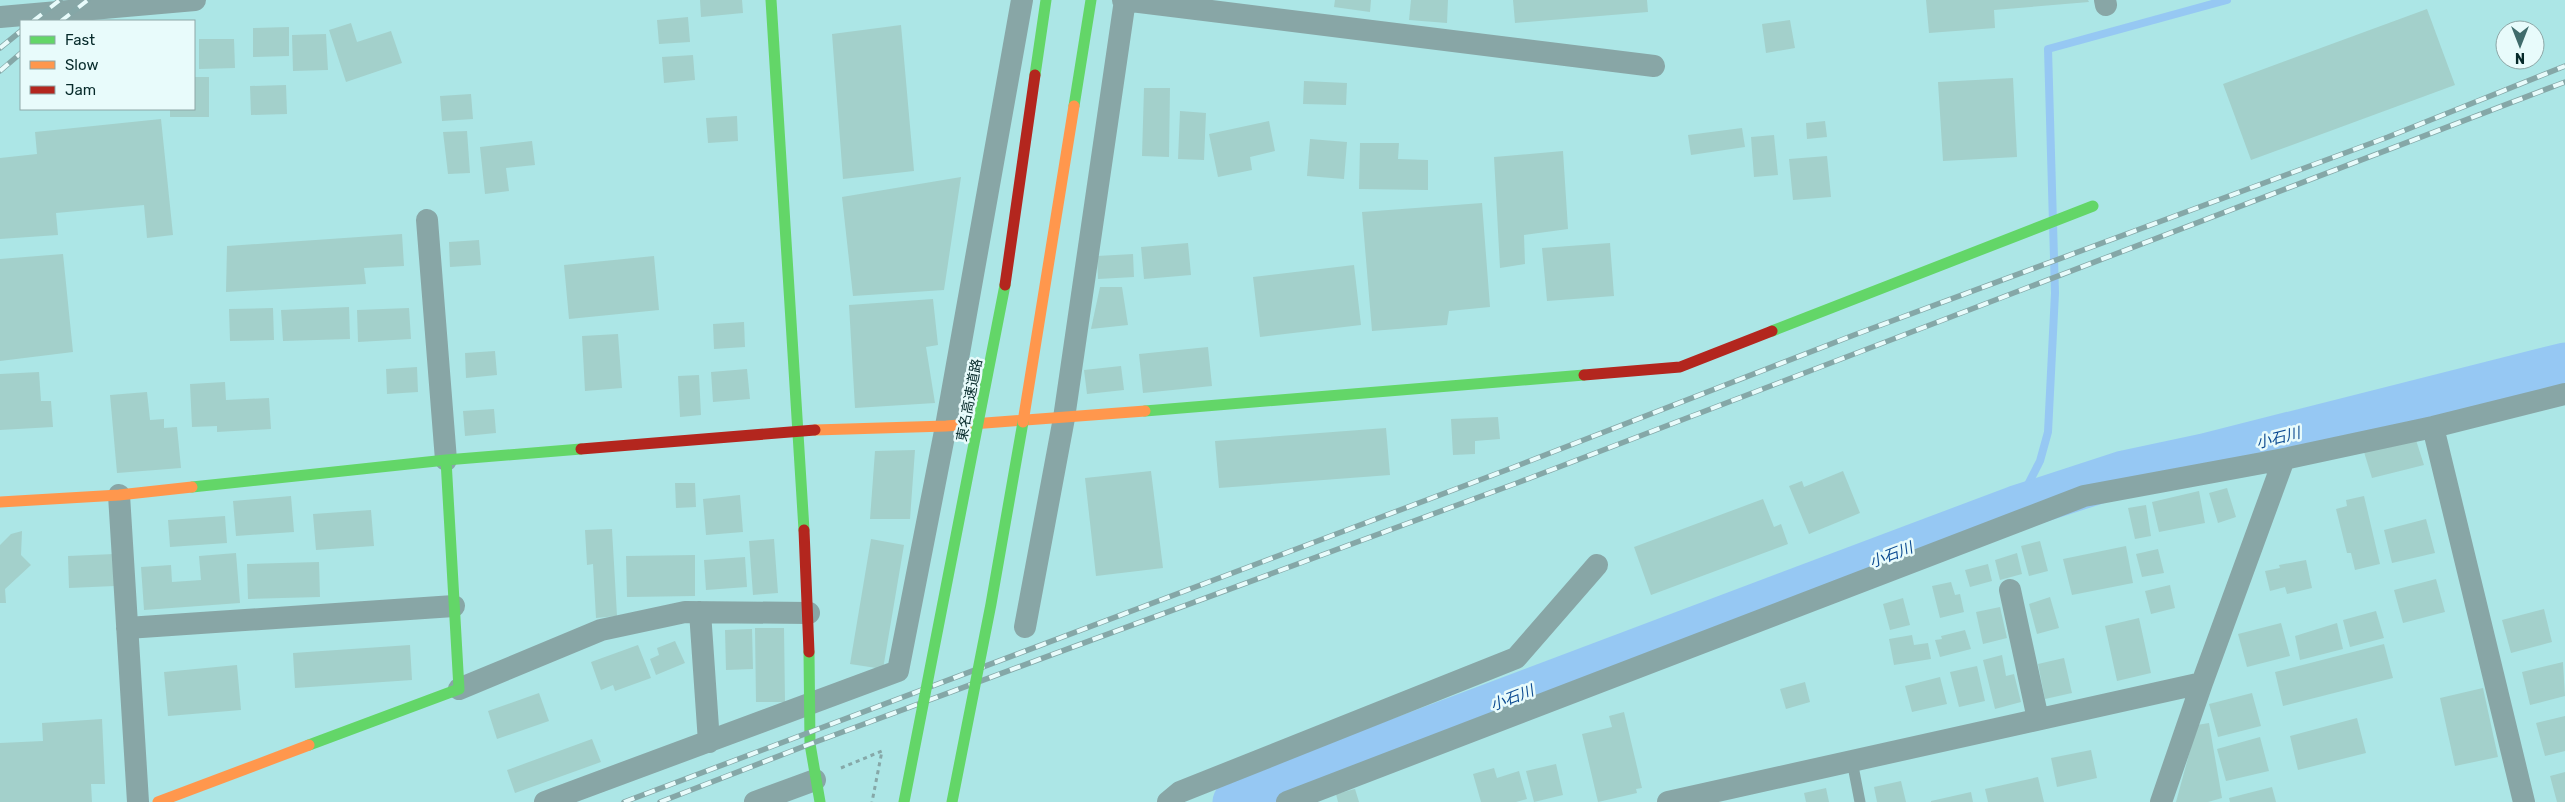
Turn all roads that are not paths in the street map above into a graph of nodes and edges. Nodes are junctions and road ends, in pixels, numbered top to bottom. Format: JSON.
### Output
{"nodes":[{"id":1,"x":195,"y":0,"type":"edge"},
{"id":2,"x":771,"y":0,"type":"edge"},
{"id":3,"x":1022,"y":0,"type":"edge"},
{"id":4,"x":1046,"y":0,"type":"edge"},
{"id":5,"x":1091,"y":0,"type":"edge"},
{"id":6,"x":1124,"y":0,"type":"edge"},
{"id":7,"x":0,"y":17,"type":"edge"},
{"id":8,"x":1654,"y":66,"type":"dead end"},
{"id":9,"x":2093,"y":206,"type":"dead end"},
{"id":10,"x":427,"y":220,"type":"dead end"},
{"id":11,"x":2565,"y":394,"type":"edge"},
{"id":12,"x":1064,"y":418,"type":"junction"},
{"id":13,"x":946,"y":426,"type":"junction"},
{"id":14,"x":2433,"y":427,"type":"junction"},
{"id":15,"x":799,"y":430,"type":"junction"},
{"id":16,"x":2284,"y":459,"type":"junction"},
{"id":17,"x":446,"y":460,"type":"junction"},
{"id":18,"x":119,"y":495,"type":"junction"},
{"id":19,"x":0,"y":502,"type":"edge"},
{"id":20,"x":1597,"y":565,"type":"dead end"},
{"id":21,"x":2010,"y":590,"type":"dead end"},
{"id":22,"x":454,"y":606,"type":"junction"},
{"id":23,"x":700,"y":612,"type":"junction"},
{"id":24,"x":809,"y":614,"type":"junction"},
{"id":25,"x":128,"y":628,"type":"junction"},
{"id":26,"x":1025,"y":628,"type":"dead end"},
{"id":27,"x":2202,"y":683,"type":"junction"},
{"id":28,"x":459,"y":689,"type":"junction"},
{"id":29,"x":810,"y":704,"type":"junction"},
{"id":30,"x":2038,"y":719,"type":"junction"},
{"id":31,"x":709,"y":742,"type":"junction"},
{"id":32,"x":1852,"y":761,"type":"junction"},
{"id":33,"x":814,"y":780,"type":"junction"},
{"id":34,"x":138,"y":802,"type":"edge"},
{"id":35,"x":158,"y":802,"type":"edge"},
{"id":36,"x":545,"y":802,"type":"edge"},
{"id":37,"x":755,"y":802,"type":"edge"},
{"id":38,"x":820,"y":802,"type":"edge"},
{"id":39,"x":904,"y":802,"type":"edge"},
{"id":40,"x":952,"y":802,"type":"edge"},
{"id":41,"x":1168,"y":802,"type":"edge"},
{"id":42,"x":1287,"y":802,"type":"edge"},
{"id":43,"x":1668,"y":802,"type":"edge"},
{"id":44,"x":1860,"y":802,"type":"edge"},
{"id":45,"x":2161,"y":802,"type":"edge"},
{"id":46,"x":2524,"y":802,"type":"edge"}],
"edges":[{"from":1,"to":7,"type":"street"},
{"from":2,"to":15,"type":"main road"},
{"from":3,"to":13,"type":"street"},
{"from":4,"to":39,"type":"main road","name":"東名高速道路","bridge":true},
{"from":5,"to":40,"type":"main road","bridge":true},
{"from":6,"to":8,"type":"street"},
{"from":6,"to":12,"type":"street"},
{"from":9,"to":12,"type":"main road"},
{"from":10,"to":17,"type":"street"},
{"from":11,"to":14,"type":"street"},
{"from":12,"to":13,"type":"main road"},
{"from":12,"to":26,"type":"street"},
{"from":13,"to":15,"type":"main road"},
{"from":13,"to":29,"type":"street"},
{"from":14,"to":16,"type":"street"},
{"from":14,"to":46,"type":"street"},
{"from":15,"to":17,"type":"main road"},
{"from":15,"to":24,"type":"main road"},
{"from":16,"to":27,"type":"street"},
{"from":16,"to":42,"type":"street"},
{"from":17,"to":18,"type":"main road"},
{"from":17,"to":22,"type":"main road"},
{"from":18,"to":19,"type":"main road"},
{"from":18,"to":25,"type":"street"},
{"from":20,"to":41,"type":"street"},
{"from":21,"to":30,"type":"street"},
{"from":22,"to":25,"type":"street"},
{"from":22,"to":28,"type":"main road"},
{"from":23,"to":24,"type":"street"},
{"from":23,"to":28,"type":"street"},
{"from":23,"to":31,"type":"street"},
{"from":24,"to":29,"type":"main road"},
{"from":25,"to":34,"type":"street"},
{"from":27,"to":30,"type":"street"},
{"from":27,"to":45,"type":"street"},
{"from":28,"to":35,"type":"main road"},
{"from":29,"to":31,"type":"street"},
{"from":29,"to":33,"type":"main road"},
{"from":30,"to":32,"type":"street"},
{"from":31,"to":36,"type":"street"},
{"from":32,"to":43,"type":"street"},
{"from":32,"to":44,"type":"lane"},
{"from":33,"to":37,"type":"street"},
{"from":33,"to":38,"type":"main road"}]}
